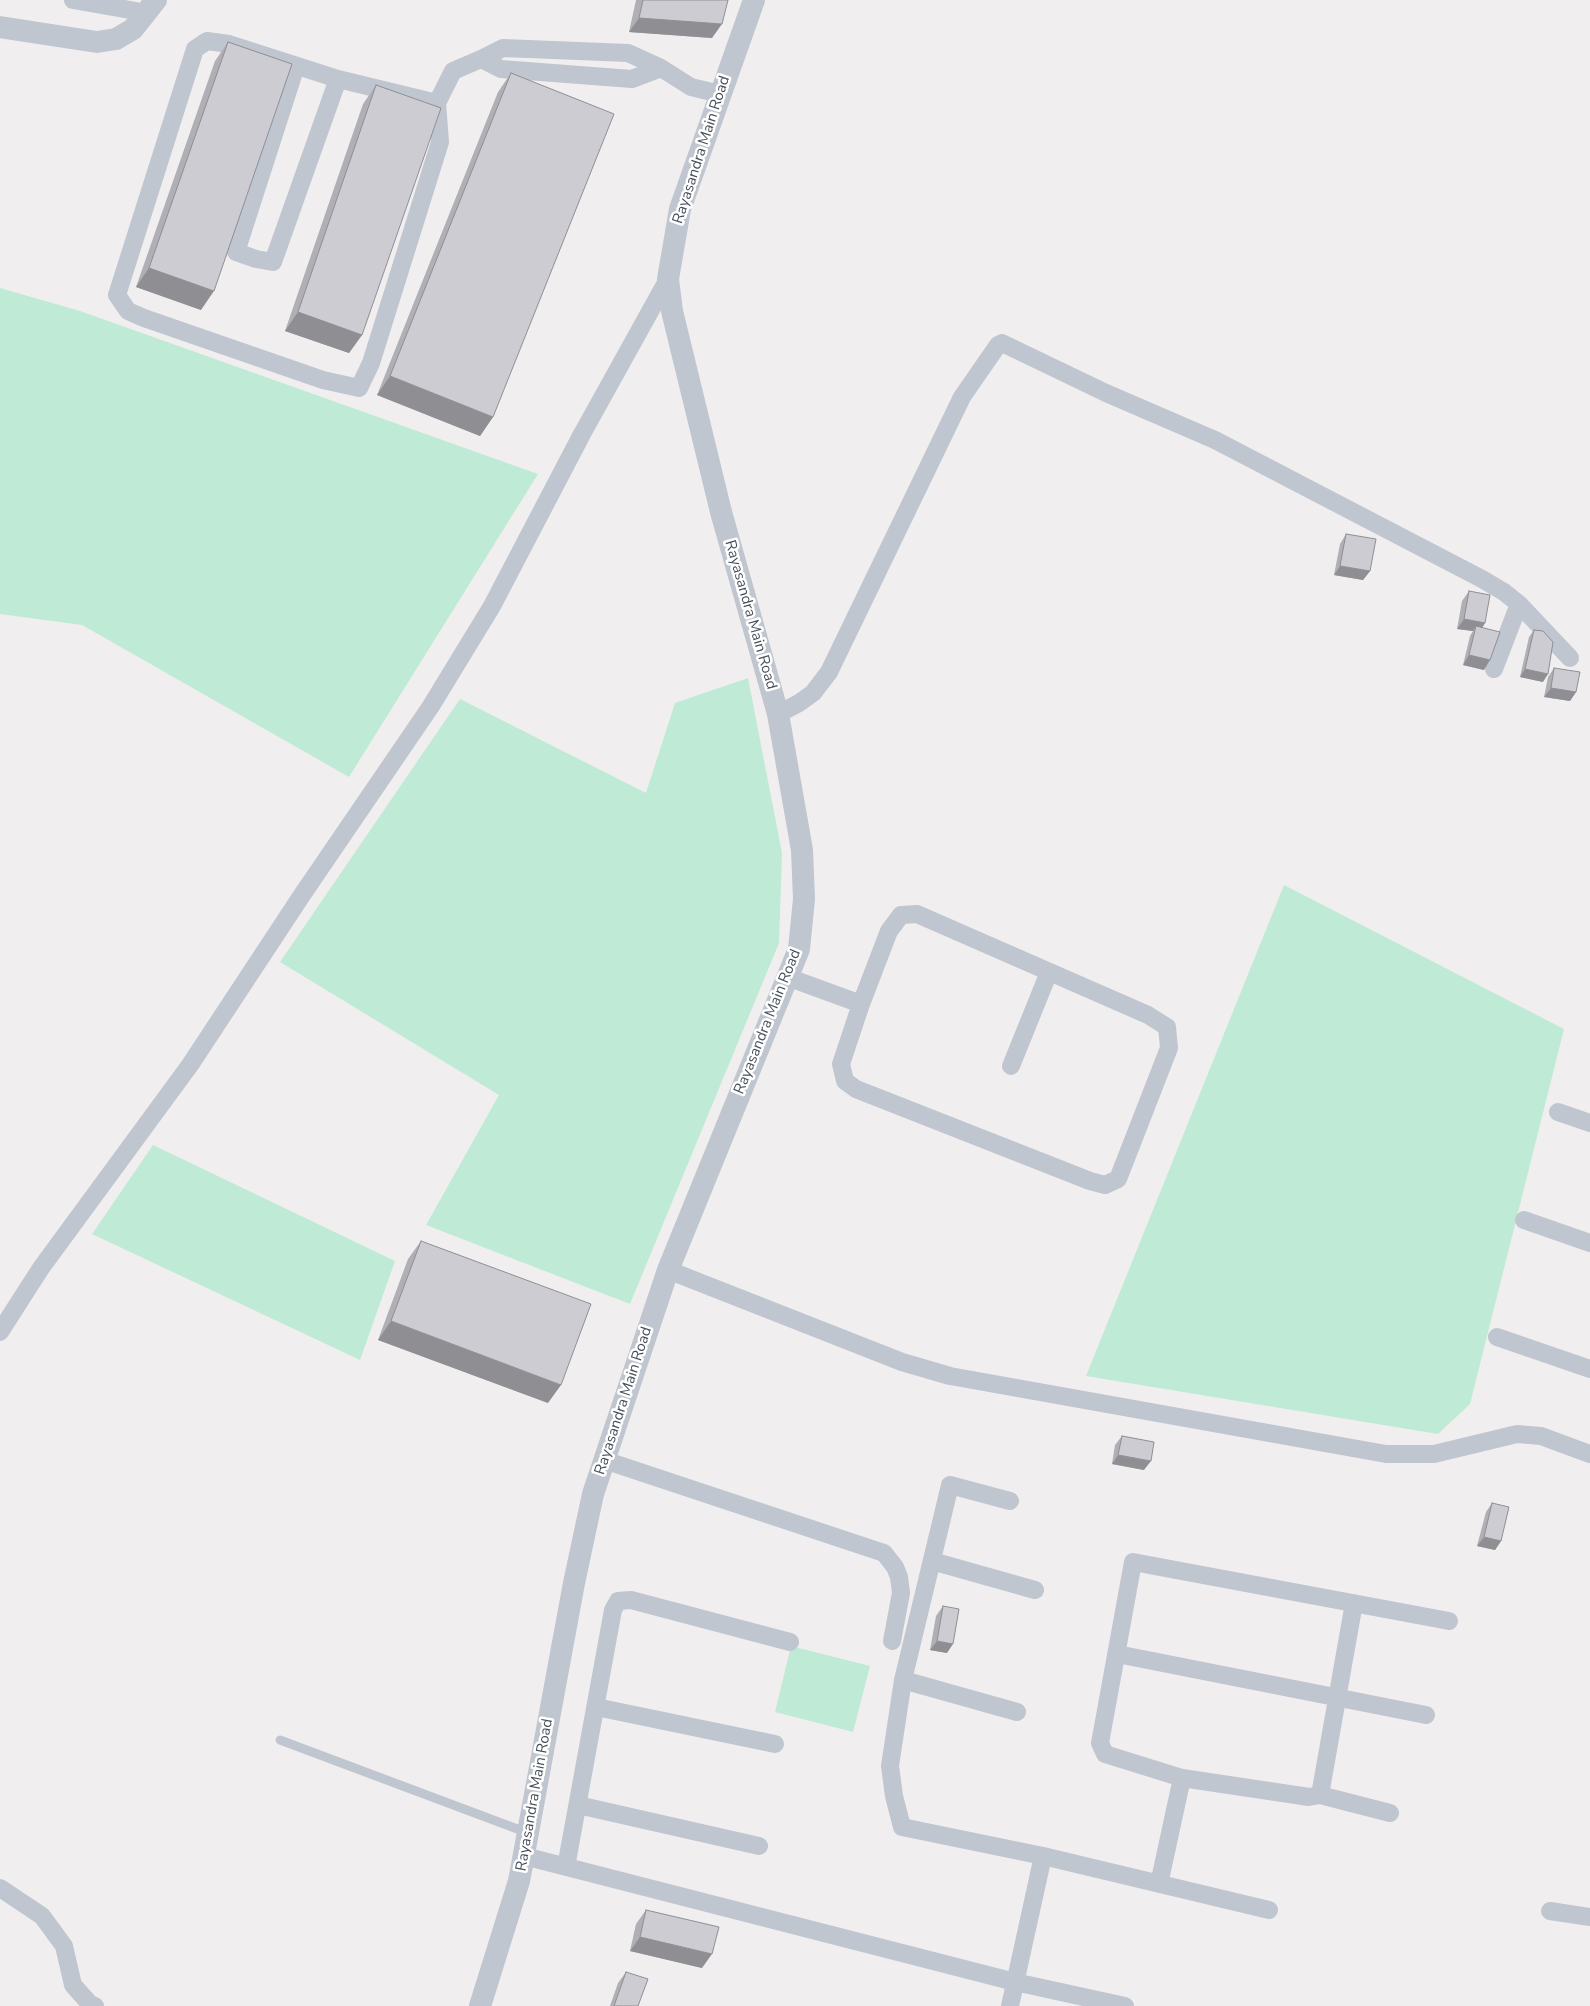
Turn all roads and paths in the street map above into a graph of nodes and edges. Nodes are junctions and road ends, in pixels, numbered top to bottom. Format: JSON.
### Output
{"nodes":[{"id":1,"x":74,"y":0,"type":"edge"},
{"id":2,"x":754,"y":0,"type":"edge"},
{"id":3,"x":152,"y":7,"type":"edge"},
{"id":4,"x":0,"y":27,"type":"edge"},
{"id":5,"x":481,"y":59,"type":"junction"},
{"id":6,"x":296,"y":66,"type":"junction"},
{"id":7,"x":660,"y":68,"type":"junction"},
{"id":8,"x":338,"y":79,"type":"junction"},
{"id":9,"x":720,"y":94,"type":"junction"},
{"id":10,"x":437,"y":103,"type":"junction"},
{"id":11,"x":668,"y":279,"type":"junction"},
{"id":12,"x":1519,"y":604,"type":"junction"},
{"id":13,"x":1570,"y":658,"type":"dead end"},
{"id":14,"x":1494,"y":669,"type":"dead end"},
{"id":15,"x":778,"y":714,"type":"junction"},
{"id":16,"x":1049,"y":972,"type":"junction"},
{"id":17,"x":788,"y":977,"type":"junction"},
{"id":18,"x":861,"y":1004,"type":"junction"},
{"id":19,"x":1011,"y":1066,"type":"dead end"},
{"id":20,"x":1558,"y":1112,"type":"dead end"},
{"id":21,"x":1590,"y":1123,"type":"edge"},
{"id":22,"x":1524,"y":1220,"type":"dead end"},
{"id":23,"x":1590,"y":1243,"type":"edge"},
{"id":24,"x":668,"y":1270,"type":"junction"},
{"id":25,"x":0,"y":1332,"type":"edge"},
{"id":26,"x":1497,"y":1337,"type":"dead end"},
{"id":27,"x":1590,"y":1369,"type":"edge"},
{"id":28,"x":1590,"y":1454,"type":"edge"},
{"id":29,"x":604,"y":1460,"type":"junction"},
{"id":30,"x":1010,"y":1501,"type":"dead end"},
{"id":31,"x":932,"y":1561,"type":"junction"},
{"id":32,"x":1035,"y":1590,"type":"dead end"},
{"id":33,"x":1354,"y":1603,"type":"junction"},
{"id":34,"x":1449,"y":1621,"type":"dead end"},
{"id":35,"x":790,"y":1642,"type":"dead end"},
{"id":36,"x":892,"y":1642,"type":"dead end"},
{"id":37,"x":1117,"y":1654,"type":"junction"},
{"id":38,"x":903,"y":1680,"type":"junction"},
{"id":39,"x":1338,"y":1698,"type":"junction"},
{"id":40,"x":596,"y":1706,"type":"junction"},
{"id":41,"x":1017,"y":1712,"type":"dead end"},
{"id":42,"x":1426,"y":1715,"type":"dead end"},
{"id":43,"x":280,"y":1740,"type":"dead end"},
{"id":44,"x":775,"y":1744,"type":"dead end"},
{"id":45,"x":1182,"y":1778,"type":"junction"},
{"id":46,"x":1320,"y":1795,"type":"junction"},
{"id":47,"x":578,"y":1805,"type":"junction"},
{"id":48,"x":1390,"y":1813,"type":"dead end"},
{"id":49,"x":528,"y":1833,"type":"junction"},
{"id":50,"x":759,"y":1846,"type":"dead end"},
{"id":51,"x":524,"y":1856,"type":"junction"},
{"id":52,"x":1042,"y":1856,"type":"junction"},
{"id":53,"x":566,"y":1867,"type":"junction"},
{"id":54,"x":1159,"y":1884,"type":"junction"},
{"id":55,"x":0,"y":1888,"type":"edge"},
{"id":56,"x":1269,"y":1910,"type":"dead end"},
{"id":57,"x":1550,"y":1910,"type":"dead end"},
{"id":58,"x":1590,"y":1917,"type":"edge"},
{"id":59,"x":1015,"y":1982,"type":"junction"},
{"id":60,"x":95,"y":2006,"type":"edge"},
{"id":61,"x":480,"y":2006,"type":"edge"},
{"id":62,"x":1010,"y":2006,"type":"edge"},
{"id":63,"x":1124,"y":2006,"type":"edge"}],
"edges":[{"from":1,"to":3,"type":"street"},
{"from":2,"to":9,"type":"street","name":"Rayasandra Main Road"},
{"from":3,"to":4,"type":"street"},
{"from":5,"to":7,"type":"street"},
{"from":5,"to":7,"type":"street"},
{"from":5,"to":10,"type":"street"},
{"from":6,"to":8,"type":"street"},
{"from":6,"to":8,"type":"street"},
{"from":6,"to":10,"type":"street"},
{"from":7,"to":9,"type":"street"},
{"from":8,"to":10,"type":"street"},
{"from":9,"to":11,"type":"street","name":"Rayasandra Main Road"},
{"from":11,"to":15,"type":"street","name":"Rayasandra Main Road"},
{"from":11,"to":25,"type":"street"},
{"from":12,"to":13,"type":"street"},
{"from":12,"to":14,"type":"street"},
{"from":12,"to":15,"type":"street"},
{"from":15,"to":17,"type":"street","name":"Rayasandra Main Road"},
{"from":16,"to":18,"type":"street"},
{"from":16,"to":18,"type":"street"},
{"from":16,"to":19,"type":"street"},
{"from":17,"to":18,"type":"street"},
{"from":17,"to":24,"type":"street","name":"Rayasandra Main Road"},
{"from":20,"to":21,"type":"street"},
{"from":22,"to":23,"type":"street"},
{"from":24,"to":28,"type":"street"},
{"from":24,"to":29,"type":"street","name":"Rayasandra Main Road"},
{"from":26,"to":27,"type":"street"},
{"from":29,"to":36,"type":"street"},
{"from":29,"to":49,"type":"street","name":"Rayasandra Main Road"},
{"from":30,"to":31,"type":"street"},
{"from":31,"to":32,"type":"street"},
{"from":31,"to":38,"type":"street"},
{"from":33,"to":34,"type":"street"},
{"from":33,"to":37,"type":"street"},
{"from":33,"to":39,"type":"street"},
{"from":35,"to":40,"type":"street"},
{"from":37,"to":39,"type":"street"},
{"from":37,"to":45,"type":"street"},
{"from":38,"to":41,"type":"street"},
{"from":38,"to":52,"type":"street"},
{"from":39,"to":42,"type":"street"},
{"from":39,"to":46,"type":"street"},
{"from":40,"to":44,"type":"street"},
{"from":40,"to":47,"type":"street"},
{"from":43,"to":49,"type":"lane"},
{"from":45,"to":46,"type":"street"},
{"from":45,"to":54,"type":"street"},
{"from":46,"to":48,"type":"street"},
{"from":47,"to":50,"type":"street"},
{"from":47,"to":53,"type":"street"},
{"from":49,"to":51,"type":"street","name":"Rayasandra Main Road"},
{"from":51,"to":53,"type":"street"},
{"from":51,"to":61,"type":"street","name":"Rayasandra Main Road"},
{"from":52,"to":54,"type":"street"},
{"from":52,"to":59,"type":"street"},
{"from":53,"to":59,"type":"street"},
{"from":54,"to":56,"type":"street"},
{"from":55,"to":60,"type":"street"},
{"from":57,"to":58,"type":"street"},
{"from":59,"to":62,"type":"street"},
{"from":59,"to":63,"type":"street"}]}
